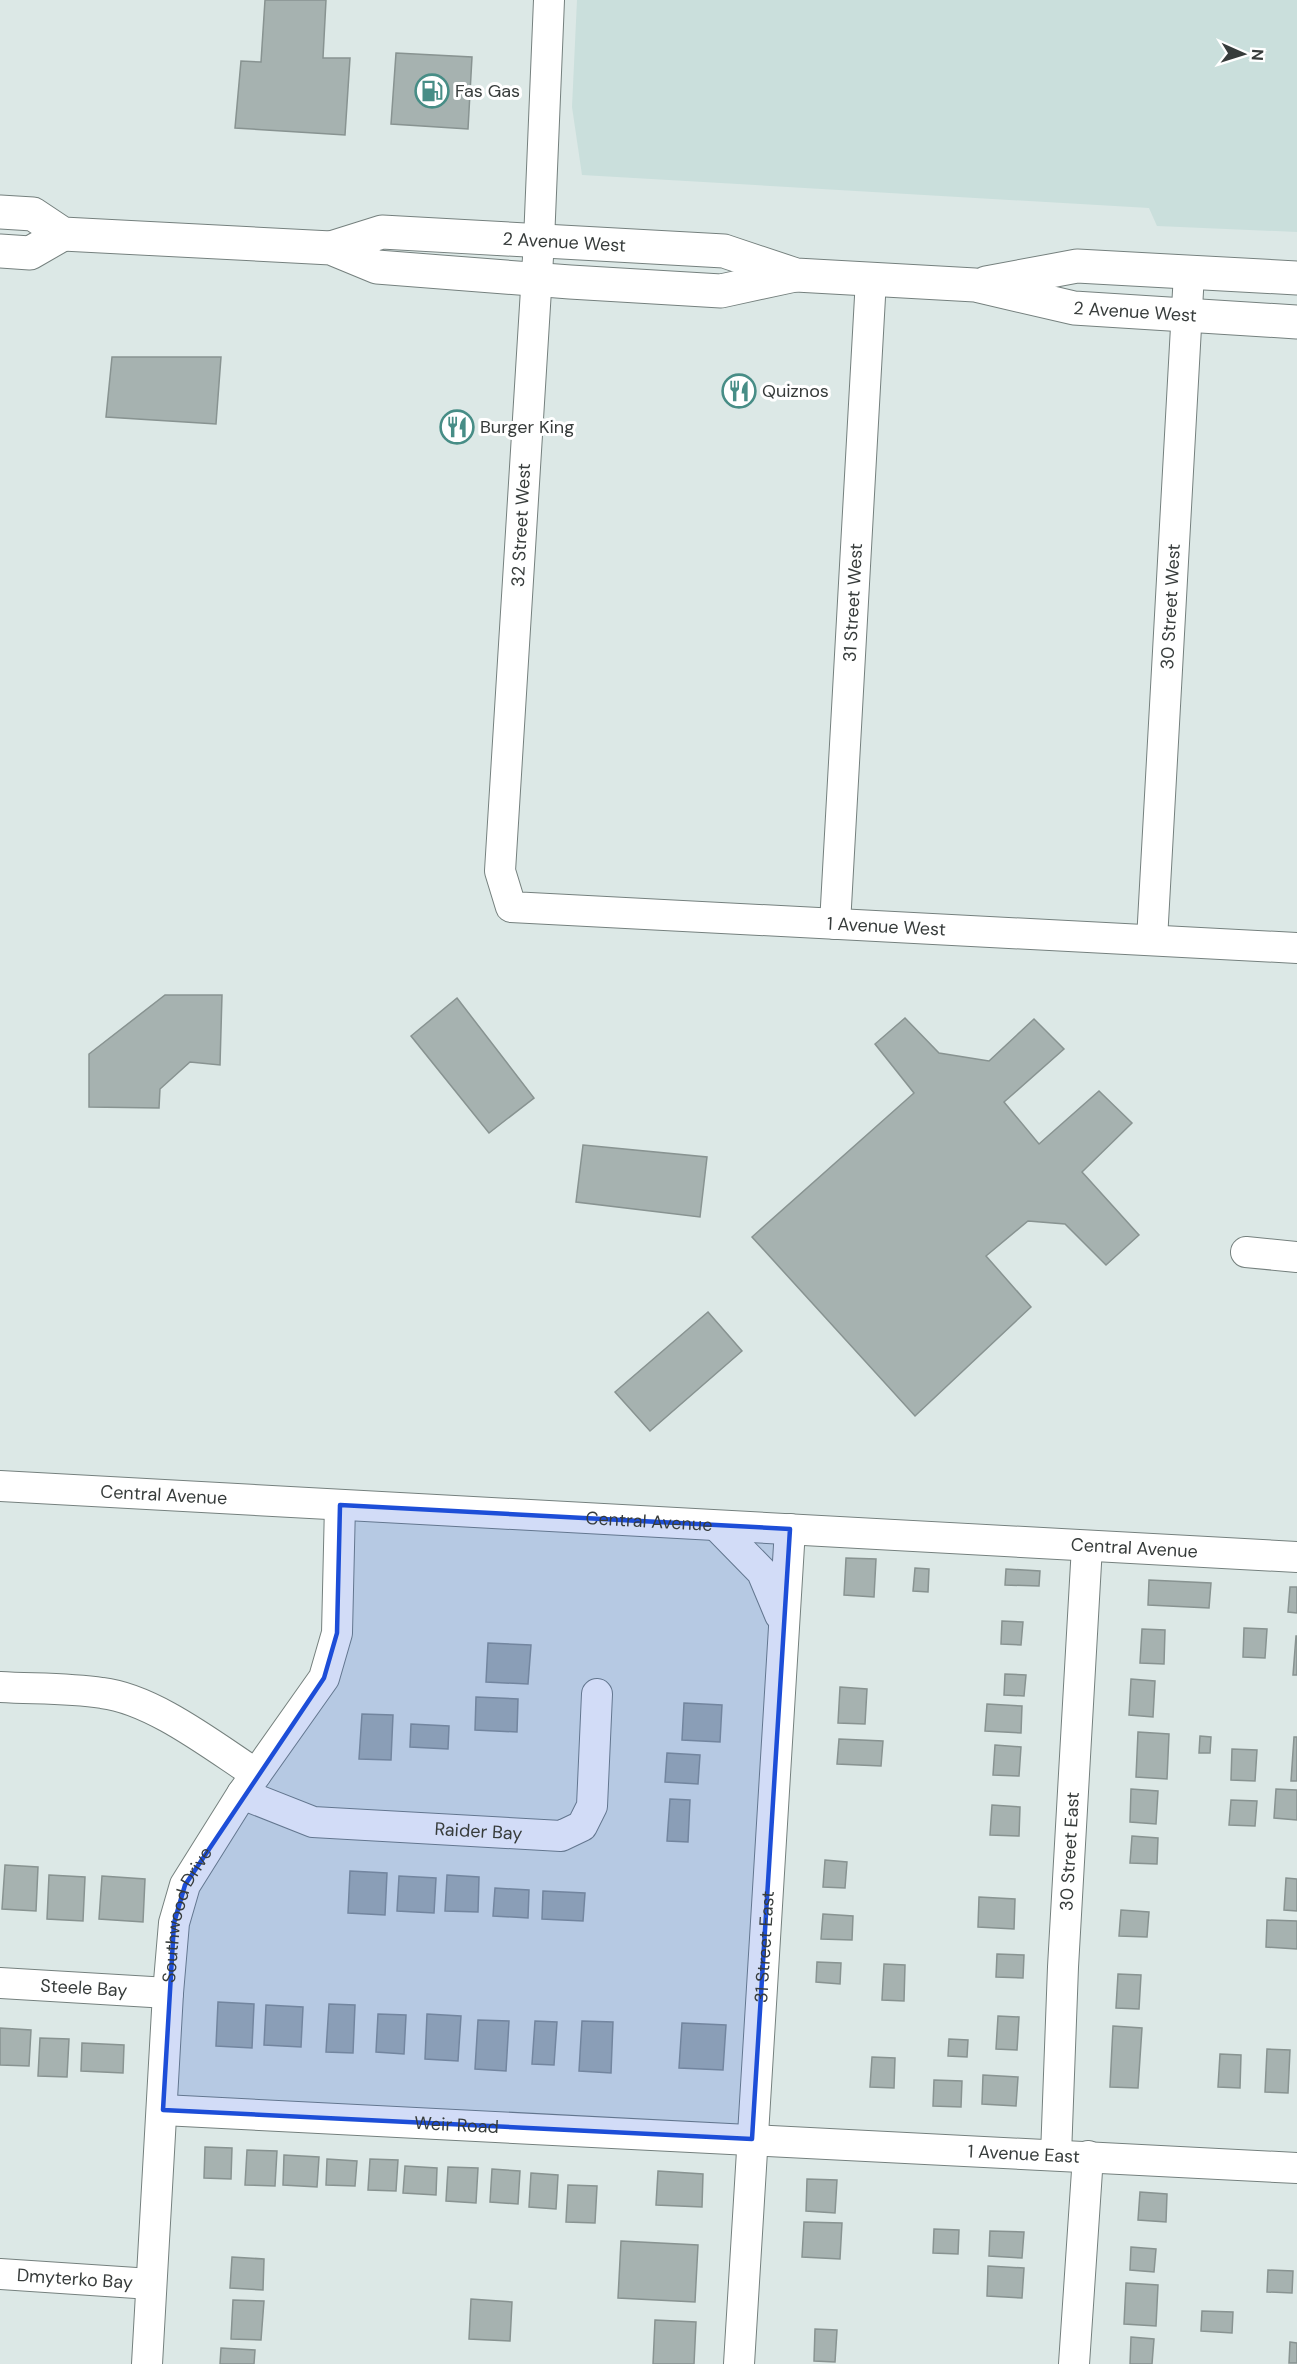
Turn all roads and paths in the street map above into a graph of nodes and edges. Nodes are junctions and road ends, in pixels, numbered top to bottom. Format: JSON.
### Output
{"nodes":[{"id":1,"x":549,"y":0,"type":"edge"},
{"id":2,"x":0,"y":212,"type":"edge"},
{"id":3,"x":63,"y":234,"type":"junction"},
{"id":4,"x":539,"y":241,"type":"junction"},
{"id":5,"x":331,"y":248,"type":"junction"},
{"id":6,"x":0,"y":251,"type":"edge"},
{"id":7,"x":1189,"y":273,"type":"junction"},
{"id":8,"x":796,"y":275,"type":"junction"},
{"id":9,"x":1297,"y":278,"type":"edge"},
{"id":10,"x":871,"y":279,"type":"junction"},
{"id":11,"x":535,"y":280,"type":"junction"},
{"id":12,"x":975,"y":285,"type":"junction"},
{"id":13,"x":1187,"y":316,"type":"junction"},
{"id":14,"x":1297,"y":321,"type":"edge"},
{"id":15,"x":500,"y":871,"type":"joint"},
{"id":16,"x":835,"y":924,"type":"junction"},
{"id":17,"x":1152,"y":940,"type":"junction"},
{"id":18,"x":1297,"y":948,"type":"edge"},
{"id":19,"x":1246,"y":1252,"type":"dead end"},
{"id":20,"x":1297,"y":1257,"type":"edge"},
{"id":21,"x":0,"y":1486,"type":"edge"},
{"id":22,"x":340,"y":1505,"type":"junction"},
{"id":23,"x":717,"y":1526,"type":"junction"},
{"id":24,"x":790,"y":1530,"type":"junction"},
{"id":25,"x":1087,"y":1546,"type":"junction"},
{"id":26,"x":1297,"y":1557,"type":"edge"},
{"id":27,"x":783,"y":1622,"type":"junction"},
{"id":28,"x":0,"y":1687,"type":"edge"},
{"id":29,"x":597,"y":1694,"type":"dead end"},
{"id":30,"x":249,"y":1784,"type":"junction"},
{"id":31,"x":0,"y":1983,"type":"edge"},
{"id":32,"x":168,"y":1993,"type":"junction"},
{"id":33,"x":163,"y":2110,"type":"junction"},
{"id":34,"x":752,"y":2139,"type":"junction"},
{"id":35,"x":1056,"y":2155,"type":"junction"},
{"id":36,"x":1088,"y":2156,"type":"junction"},
{"id":37,"x":1297,"y":2168,"type":"edge"},
{"id":38,"x":0,"y":2274,"type":"edge"},
{"id":39,"x":151,"y":2284,"type":"junction"},
{"id":40,"x":147,"y":2364,"type":"edge"},
{"id":41,"x":739,"y":2364,"type":"edge"},
{"id":42,"x":1074,"y":2364,"type":"edge"}],
"edges":[{"from":1,"to":4,"type":"street","name":"32 Street West"},
{"from":2,"to":3,"type":"highway"},
{"from":3,"to":5,"type":"highway","name":"2 Avenue West"},
{"from":3,"to":6,"type":"highway"},
{"from":4,"to":5,"type":"highway","name":"2 Avenue West"},
{"from":4,"to":8,"type":"highway","name":"2 Avenue West"},
{"from":4,"to":11,"type":"street","name":"32 Street West"},
{"from":5,"to":11,"type":"highway","name":"2 Avenue West"},
{"from":7,"to":9,"type":"highway","name":"2 Avenue West"},
{"from":7,"to":12,"type":"highway","name":"2 Avenue West"},
{"from":7,"to":13,"type":"street","name":"30 Street West"},
{"from":8,"to":10,"type":"highway","name":"2 Avenue West"},
{"from":8,"to":11,"type":"highway","name":"2 Avenue West"},
{"from":10,"to":12,"type":"highway","name":"2 Avenue West"},
{"from":10,"to":16,"type":"street","name":"31 Street West"},
{"from":11,"to":15,"type":"street","name":"32 Street West"},
{"from":12,"to":13,"type":"highway","name":"2 Avenue West"},
{"from":13,"to":14,"type":"highway","name":"2 Avenue West"},
{"from":13,"to":17,"type":"street","name":"30 Street West"},
{"from":15,"to":16,"type":"street","name":"1 Avenue West"},
{"from":16,"to":17,"type":"street","name":"1 Avenue West"},
{"from":17,"to":18,"type":"street","name":"1 Avenue West"},
{"from":19,"to":20,"type":"street"},
{"from":21,"to":22,"type":"street","name":"Central Avenue"},
{"from":22,"to":23,"type":"street","name":"Central Avenue"},
{"from":22,"to":30,"type":"street","name":"Southwood Drive"},
{"from":23,"to":24,"type":"street","name":"Central Avenue"},
{"from":23,"to":27,"type":"street"},
{"from":24,"to":25,"type":"street","name":"Central Avenue"},
{"from":24,"to":27,"type":"street","name":"31 Street East"},
{"from":25,"to":26,"type":"street","name":"Central Avenue"},
{"from":25,"to":35,"type":"street","name":"30 Street East"},
{"from":27,"to":34,"type":"street","name":"31 Street East"},
{"from":28,"to":30,"type":"street","name":"Raider Bay"},
{"from":29,"to":30,"type":"street","name":"Raider Bay"},
{"from":30,"to":32,"type":"street","name":"Southwood Drive"},
{"from":31,"to":32,"type":"street","name":"Steele Bay"},
{"from":32,"to":33,"type":"street","name":"Southwood Drive"},
{"from":33,"to":34,"type":"street","name":"Weir Road"},
{"from":33,"to":39,"type":"street","name":"Southwood Drive"},
{"from":34,"to":35,"type":"street","name":"1 Avenue East"},
{"from":34,"to":41,"type":"street","name":"31 Street East"},
{"from":35,"to":36,"type":"street","name":"1 Avenue East"},
{"from":36,"to":37,"type":"street","name":"1 Avenue East"},
{"from":36,"to":42,"type":"street"},
{"from":38,"to":39,"type":"street","name":"Dmyterko Bay"},
{"from":39,"to":40,"type":"street","name":"Southwood Drive"}]}
